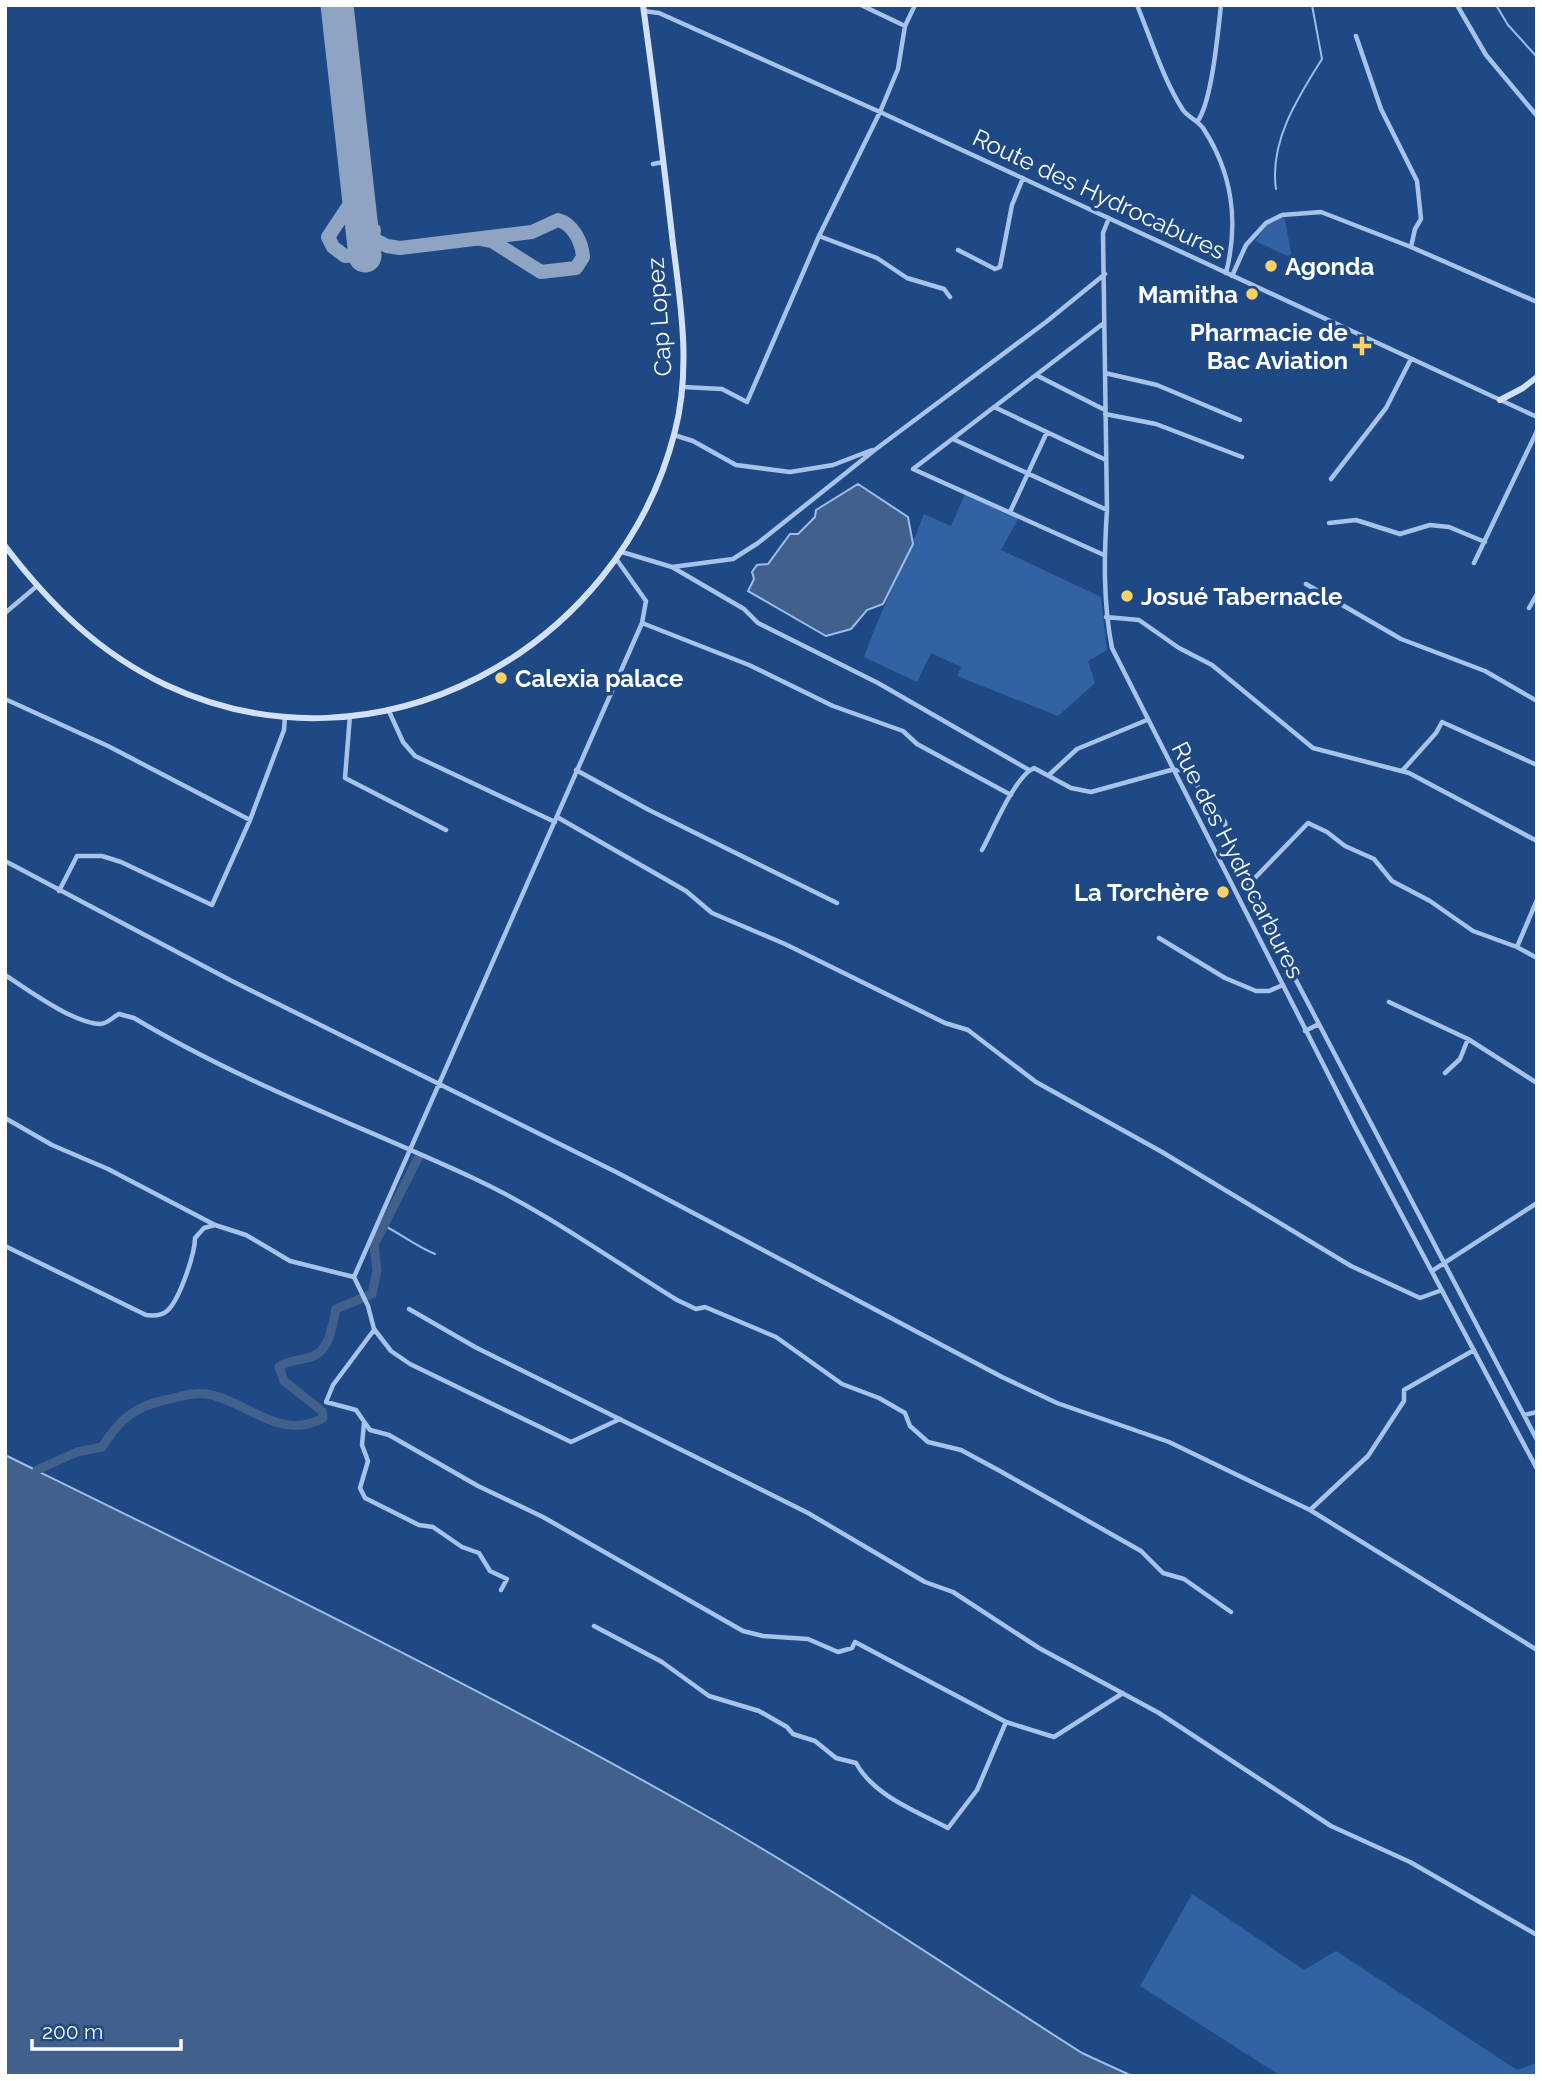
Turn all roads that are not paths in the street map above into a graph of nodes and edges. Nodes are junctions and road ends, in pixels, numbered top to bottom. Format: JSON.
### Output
{"nodes":[{"id":1,"x":861,"y":5,"type":"edge"},
{"id":2,"x":915,"y":5,"type":"edge"},
{"id":3,"x":1137,"y":5,"type":"edge"},
{"id":4,"x":1221,"y":5,"type":"edge"},
{"id":5,"x":1457,"y":5,"type":"edge"},
{"id":6,"x":643,"y":8,"type":"edge"},
{"id":7,"x":905,"y":26,"type":"junction"},
{"id":8,"x":1356,"y":36,"type":"dead end"},
{"id":9,"x":880,"y":112,"type":"junction"},
{"id":10,"x":1537,"y":116,"type":"edge"},
{"id":11,"x":1197,"y":121,"type":"junction"},
{"id":12,"x":663,"y":162,"type":"junction"},
{"id":13,"x":653,"y":164,"type":"dead end"},
{"id":14,"x":1023,"y":178,"type":"junction"},
{"id":15,"x":1109,"y":218,"type":"junction"},
{"id":16,"x":819,"y":236,"type":"junction"},
{"id":17,"x":1412,"y":247,"type":"junction"},
{"id":18,"x":958,"y":250,"type":"dead end"},
{"id":19,"x":1105,"y":274,"type":"junction"},
{"id":20,"x":1229,"y":274,"type":"junction"},
{"id":21,"x":950,"y":297,"type":"dead end"},
{"id":22,"x":1537,"y":302,"type":"edge"},
{"id":23,"x":1105,"y":323,"type":"junction"},
{"id":24,"x":1411,"y":359,"type":"junction"},
{"id":25,"x":1105,"y":373,"type":"junction"},
{"id":26,"x":1036,"y":376,"type":"junction"},
{"id":27,"x":1537,"y":377,"type":"edge"},
{"id":28,"x":682,"y":387,"type":"junction"},
{"id":29,"x":1500,"y":400,"type":"junction"},
{"id":30,"x":994,"y":407,"type":"junction"},
{"id":31,"x":1105,"y":412,"type":"junction"},
{"id":32,"x":1537,"y":417,"type":"edge"},
{"id":33,"x":1240,"y":420,"type":"dead end"},
{"id":34,"x":1537,"y":431,"type":"edge"},
{"id":35,"x":1047,"y":432,"type":"junction"},
{"id":36,"x":674,"y":435,"type":"junction"},
{"id":37,"x":952,"y":438,"type":"junction"},
{"id":38,"x":876,"y":449,"type":"junction"},
{"id":39,"x":1242,"y":457,"type":"dead end"},
{"id":40,"x":1106,"y":460,"type":"junction"},
{"id":41,"x":1030,"y":473,"type":"junction"},
{"id":42,"x":1331,"y":479,"type":"dead end"},
{"id":43,"x":1107,"y":509,"type":"junction"},
{"id":44,"x":1010,"y":512,"type":"junction"},
{"id":45,"x":1329,"y":523,"type":"dead end"},
{"id":46,"x":1485,"y":542,"type":"junction"},
{"id":47,"x":5,"y":547,"type":"edge"},
{"id":48,"x":622,"y":552,"type":"junction"},
{"id":49,"x":1104,"y":555,"type":"junction"},
{"id":50,"x":617,"y":560,"type":"junction"},
{"id":51,"x":1474,"y":563,"type":"dead end"},
{"id":52,"x":672,"y":567,"type":"junction"},
{"id":53,"x":1306,"y":584,"type":"dead end"},
{"id":54,"x":37,"y":586,"type":"junction"},
{"id":55,"x":1537,"y":594,"type":"edge"},
{"id":56,"x":1529,"y":608,"type":"dead end"},
{"id":57,"x":5,"y":613,"type":"edge"},
{"id":58,"x":1106,"y":617,"type":"junction"},
{"id":59,"x":642,"y":623,"type":"junction"},
{"id":60,"x":5,"y":699,"type":"edge"},
{"id":61,"x":1537,"y":701,"type":"edge"},
{"id":62,"x":387,"y":709,"type":"junction"},
{"id":63,"x":350,"y":715,"type":"junction"},
{"id":64,"x":285,"y":716,"type":"junction"},
{"id":65,"x":1147,"y":720,"type":"junction"},
{"id":66,"x":1537,"y":765,"type":"edge"},
{"id":67,"x":576,"y":770,"type":"junction"},
{"id":68,"x":1171,"y":770,"type":"junction"},
{"id":69,"x":1029,"y":771,"type":"junction"},
{"id":70,"x":1402,"y":771,"type":"junction"},
{"id":71,"x":1050,"y":774,"type":"junction"},
{"id":72,"x":1011,"y":796,"type":"junction"},
{"id":73,"x":556,"y":819,"type":"junction"},
{"id":74,"x":250,"y":820,"type":"junction"},
{"id":75,"x":446,"y":830,"type":"dead end"},
{"id":76,"x":1537,"y":841,"type":"edge"},
{"id":77,"x":982,"y":850,"type":"dead end"},
{"id":78,"x":5,"y":861,"type":"edge"},
{"id":79,"x":1244,"y":881,"type":"junction"},
{"id":80,"x":59,"y":891,"type":"junction"},
{"id":81,"x":1537,"y":900,"type":"edge"},
{"id":82,"x":837,"y":903,"type":"dead end"},
{"id":83,"x":1159,"y":939,"type":"dead end"},
{"id":84,"x":1517,"y":947,"type":"junction"},
{"id":85,"x":1537,"y":958,"type":"edge"},
{"id":86,"x":5,"y":975,"type":"edge"},
{"id":87,"x":1283,"y":985,"type":"junction"},
{"id":88,"x":1389,"y":1002,"type":"dead end"},
{"id":89,"x":1319,"y":1024,"type":"junction"},
{"id":90,"x":1305,"y":1031,"type":"junction"},
{"id":91,"x":1468,"y":1039,"type":"junction"},
{"id":92,"x":1445,"y":1073,"type":"dead end"},
{"id":93,"x":439,"y":1083,"type":"junction"},
{"id":94,"x":1537,"y":1083,"type":"edge"},
{"id":95,"x":5,"y":1118,"type":"edge"},
{"id":96,"x":411,"y":1149,"type":"junction"},
{"id":97,"x":1537,"y":1203,"type":"edge"},
{"id":98,"x":215,"y":1225,"type":"junction"},
{"id":99,"x":5,"y":1246,"type":"edge"},
{"id":100,"x":1444,"y":1264,"type":"junction"},
{"id":101,"x":1432,"y":1271,"type":"junction"},
{"id":102,"x":354,"y":1277,"type":"junction"},
{"id":103,"x":1442,"y":1290,"type":"junction"},
{"id":104,"x":409,"y":1309,"type":"dead end"},
{"id":105,"x":374,"y":1329,"type":"junction"},
{"id":106,"x":1474,"y":1350,"type":"junction"},
{"id":107,"x":1537,"y":1412,"type":"edge"},
{"id":108,"x":1524,"y":1415,"type":"junction"},
{"id":109,"x":620,"y":1419,"type":"junction"},
{"id":110,"x":365,"y":1420,"type":"junction"},
{"id":111,"x":1537,"y":1440,"type":"edge"},
{"id":112,"x":1537,"y":1469,"type":"edge"},
{"id":113,"x":1310,"y":1510,"type":"junction"},
{"id":114,"x":501,"y":1590,"type":"dead end"},
{"id":115,"x":1231,"y":1612,"type":"dead end"},
{"id":116,"x":594,"y":1626,"type":"dead end"},
{"id":117,"x":1537,"y":1650,"type":"edge"},
{"id":118,"x":1123,"y":1693,"type":"junction"},
{"id":119,"x":1006,"y":1722,"type":"junction"},
{"id":120,"x":1537,"y":1935,"type":"edge"}],
"edges":[{"from":1,"to":7,"type":"street"},
{"from":2,"to":7,"type":"street"},
{"from":3,"to":11,"type":"street"},
{"from":4,"to":11,"type":"street"},
{"from":5,"to":10,"type":"street"},
{"from":6,"to":9,"type":"street","name":"Route des Hydrocabures"},
{"from":6,"to":12,"type":"street","name":"Cap Lopez"},
{"from":7,"to":9,"type":"street"},
{"from":8,"to":17,"type":"street"},
{"from":9,"to":14,"type":"street","name":"Route des Hydrocabures"},
{"from":9,"to":16,"type":"street"},
{"from":11,"to":20,"type":"street"},
{"from":12,"to":13,"type":"street"},
{"from":12,"to":28,"type":"street","name":"Cap Lopez"},
{"from":14,"to":15,"type":"street","name":"Route des Hydrocabures"},
{"from":14,"to":18,"type":"street"},
{"from":15,"to":19,"type":"street","name":"Rue des Hydrocarbures"},
{"from":15,"to":20,"type":"street","name":"Route des Hydrocabures"},
{"from":16,"to":21,"type":"street"},
{"from":16,"to":28,"type":"street"},
{"from":17,"to":20,"type":"street"},
{"from":17,"to":22,"type":"street"},
{"from":19,"to":23,"type":"street","name":"Rue des Hydrocarbures"},
{"from":19,"to":38,"type":"street"},
{"from":20,"to":24,"type":"street","name":"Route des Hydrocabures"},
{"from":23,"to":25,"type":"street","name":"Rue des Hydrocarbures"},
{"from":23,"to":26,"type":"street"},
{"from":24,"to":29,"type":"street","name":"Route des Hydrocabures"},
{"from":24,"to":42,"type":"street"},
{"from":25,"to":31,"type":"street","name":"Rue des Hydrocarbures"},
{"from":25,"to":33,"type":"street"},
{"from":26,"to":30,"type":"street"},
{"from":26,"to":31,"type":"street"},
{"from":27,"to":29,"type":"street"},
{"from":28,"to":36,"type":"street","name":"Cap Lopez"},
{"from":29,"to":32,"type":"street","name":"Route des Hydrocabures"},
{"from":30,"to":35,"type":"street"},
{"from":30,"to":37,"type":"street"},
{"from":31,"to":39,"type":"street"},
{"from":31,"to":40,"type":"street","name":"Rue des Hydrocarbures"},
{"from":34,"to":46,"type":"street"},
{"from":35,"to":40,"type":"street"},
{"from":35,"to":41,"type":"street"},
{"from":36,"to":38,"type":"street"},
{"from":36,"to":48,"type":"street","name":"Cap Lopez"},
{"from":37,"to":41,"type":"street"},
{"from":37,"to":44,"type":"street"},
{"from":38,"to":52,"type":"street"},
{"from":40,"to":43,"type":"street","name":"Rue des Hydrocarbures"},
{"from":41,"to":43,"type":"street"},
{"from":41,"to":44,"type":"street"},
{"from":43,"to":49,"type":"street","name":"Rue des Hydrocarbures"},
{"from":44,"to":49,"type":"street"},
{"from":45,"to":46,"type":"street"},
{"from":46,"to":51,"type":"street"},
{"from":47,"to":54,"type":"street","name":"Cap Lopez"},
{"from":48,"to":50,"type":"street","name":"Cap Lopez"},
{"from":48,"to":52,"type":"street"},
{"from":49,"to":58,"type":"street","name":"Rue des Hydrocarbures"},
{"from":50,"to":59,"type":"street"},
{"from":50,"to":62,"type":"street","name":"Cap Lopez"},
{"from":52,"to":69,"type":"street"},
{"from":53,"to":61,"type":"street"},
{"from":54,"to":57,"type":"street"},
{"from":54,"to":64,"type":"street","name":"Cap Lopez"},
{"from":55,"to":56,"type":"street"},
{"from":58,"to":65,"type":"street","name":"Rue des Hydrocarbures"},
{"from":58,"to":70,"type":"street"},
{"from":59,"to":67,"type":"street"},
{"from":59,"to":72,"type":"street"},
{"from":60,"to":74,"type":"street"},
{"from":62,"to":63,"type":"street","name":"Cap Lopez"},
{"from":62,"to":73,"type":"street"},
{"from":63,"to":64,"type":"street","name":"Cap Lopez"},
{"from":63,"to":75,"type":"street"},
{"from":64,"to":74,"type":"street"},
{"from":65,"to":68,"type":"street","name":"Rue des Hydrocarbures"},
{"from":65,"to":71,"type":"street"},
{"from":66,"to":70,"type":"street"},
{"from":67,"to":73,"type":"street"},
{"from":67,"to":82,"type":"street"},
{"from":68,"to":71,"type":"street"},
{"from":68,"to":79,"type":"street"},
{"from":68,"to":87,"type":"street","name":"Rue des Hydrocarbures"},
{"from":69,"to":71,"type":"street"},
{"from":69,"to":72,"type":"street"},
{"from":70,"to":76,"type":"street"},
{"from":72,"to":77,"type":"street"},
{"from":73,"to":93,"type":"street"},
{"from":73,"to":103,"type":"street"},
{"from":74,"to":80,"type":"street"},
{"from":78,"to":80,"type":"street"},
{"from":79,"to":84,"type":"street"},
{"from":79,"to":89,"type":"street"},
{"from":80,"to":93,"type":"street"},
{"from":81,"to":84,"type":"street"},
{"from":83,"to":87,"type":"street"},
{"from":84,"to":85,"type":"street"},
{"from":86,"to":96,"type":"street"},
{"from":87,"to":90,"type":"street","name":"Rue des Hydrocarbures"},
{"from":88,"to":91,"type":"street"},
{"from":89,"to":90,"type":"street"},
{"from":89,"to":100,"type":"street"},
{"from":90,"to":101,"type":"street","name":"Rue des Hydrocarbures"},
{"from":91,"to":92,"type":"street"},
{"from":91,"to":94,"type":"street"},
{"from":93,"to":96,"type":"street"},
{"from":93,"to":113,"type":"street"},
{"from":95,"to":98,"type":"street"},
{"from":96,"to":102,"type":"street"},
{"from":96,"to":115,"type":"street"},
{"from":97,"to":100,"type":"street"},
{"from":98,"to":99,"type":"street"},
{"from":98,"to":102,"type":"street"},
{"from":100,"to":101,"type":"street"},
{"from":100,"to":108,"type":"street"},
{"from":101,"to":103,"type":"street","name":"Rue des Hydrocarbures"},
{"from":102,"to":105,"type":"street"},
{"from":103,"to":106,"type":"street","name":"Rue des Hydrocarbures"},
{"from":104,"to":109,"type":"street"},
{"from":105,"to":109,"type":"street"},
{"from":105,"to":110,"type":"street"},
{"from":106,"to":112,"type":"street","name":"Rue des Hydrocarbures"},
{"from":106,"to":113,"type":"street"},
{"from":107,"to":108,"type":"street"},
{"from":108,"to":111,"type":"street"},
{"from":109,"to":118,"type":"street"},
{"from":110,"to":114,"type":"street"},
{"from":110,"to":119,"type":"street"},
{"from":113,"to":117,"type":"street"},
{"from":116,"to":119,"type":"street"},
{"from":118,"to":119,"type":"street"},
{"from":118,"to":120,"type":"street"}]}
